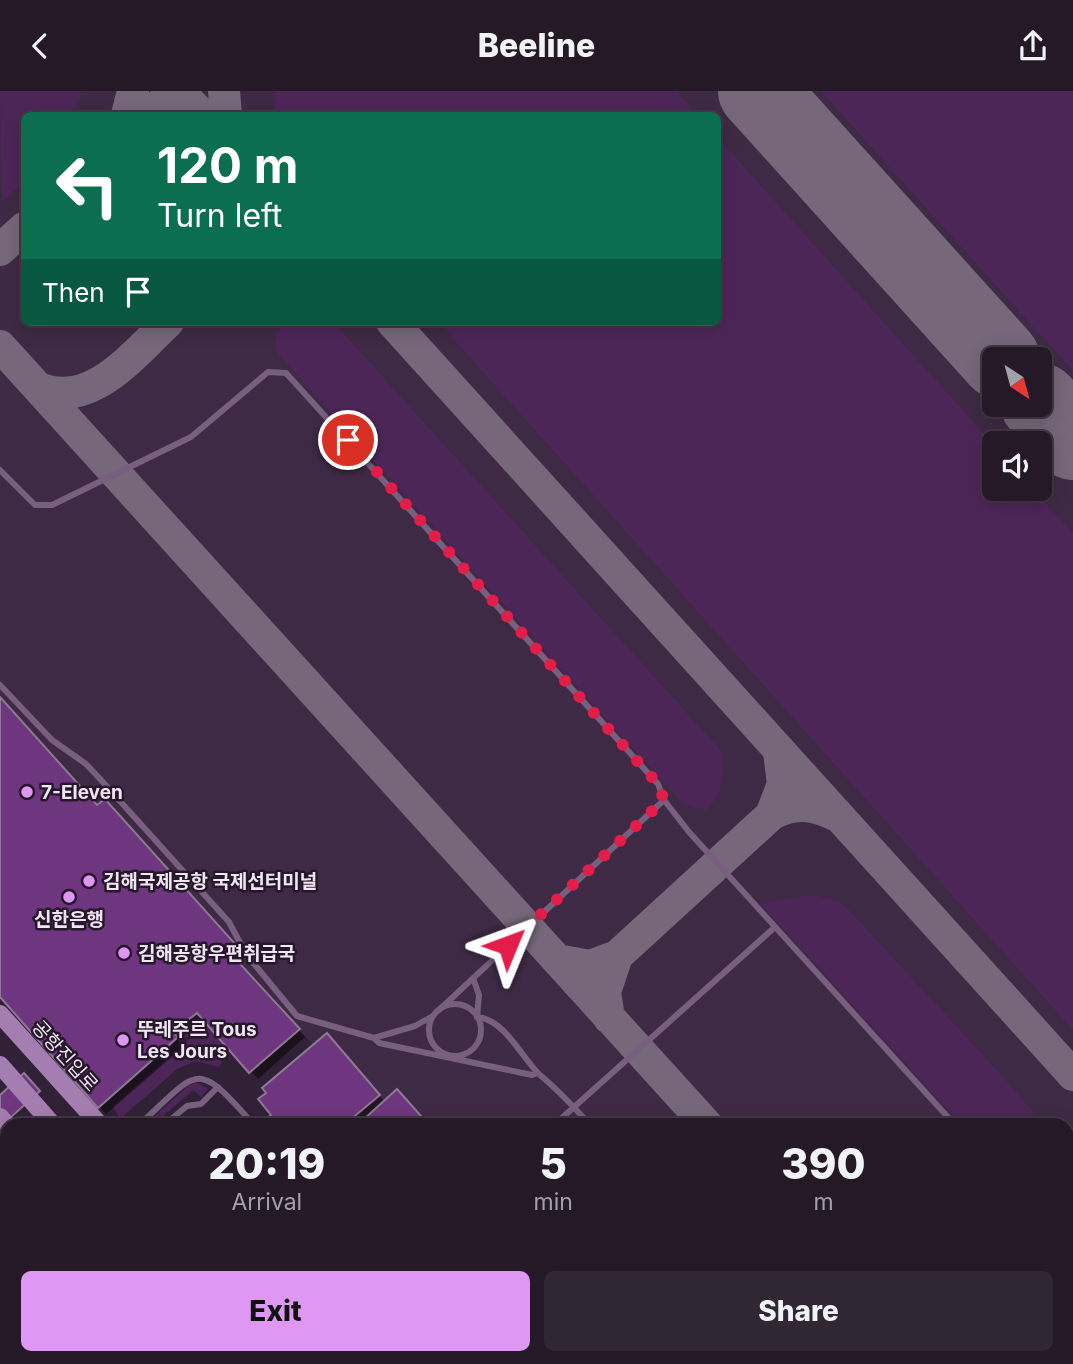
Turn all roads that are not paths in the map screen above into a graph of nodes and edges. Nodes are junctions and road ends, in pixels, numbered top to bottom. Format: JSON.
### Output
{"nodes":[{"id":1,"x":0,"y":470,"type":"edge"},
{"id":2,"x":0,"y":685,"type":"edge"},
{"id":3,"x":664,"y":800,"type":"junction"},
{"id":4,"x":775,"y":926,"type":"junction"},
{"id":5,"x":473,"y":978,"type":"junction"},
{"id":6,"x":439,"y":1010,"type":"junction"},
{"id":7,"x":0,"y":1014,"type":"edge"},
{"id":8,"x":433,"y":1016,"type":"junction"},
{"id":9,"x":477,"y":1017,"type":"junction"},
{"id":10,"x":374,"y":1038,"type":"junction"},
{"id":11,"x":450,"y":1055,"type":"junction"},
{"id":12,"x":0,"y":1065,"type":"edge"},
{"id":13,"x":537,"y":1073,"type":"junction"},
{"id":14,"x":218,"y":1087,"type":"junction"},
{"id":15,"x":574,"y":1107,"type":"junction"},
{"id":16,"x":47,"y":1118,"type":"edge"},
{"id":17,"x":94,"y":1118,"type":"edge"},
{"id":18,"x":147,"y":1118,"type":"edge"},
{"id":19,"x":172,"y":1118,"type":"edge"},
{"id":20,"x":247,"y":1118,"type":"edge"},
{"id":21,"x":562,"y":1118,"type":"edge"},
{"id":22,"x":584,"y":1118,"type":"edge"},
{"id":23,"x":950,"y":1118,"type":"edge"}],
"edges":[{"from":1,"to":3,"type":"lane"},
{"from":2,"to":10,"type":"lane"},
{"from":3,"to":4,"type":"lane"},
{"from":3,"to":5,"type":"lane"},
{"from":4,"to":15,"type":"lane"},
{"from":4,"to":23,"type":"lane"},
{"from":5,"to":6,"type":"lane"},
{"from":5,"to":9,"type":"lane"},
{"from":6,"to":8,"type":"lane"},
{"from":6,"to":9,"type":"lane"},
{"from":7,"to":17,"type":"main road","name":"공항진입로"},
{"from":8,"to":10,"type":"lane"},
{"from":8,"to":11,"type":"lane"},
{"from":9,"to":11,"type":"lane"},
{"from":9,"to":13,"type":"lane"},
{"from":10,"to":11,"type":"lane"},
{"from":11,"to":13,"type":"lane"},
{"from":12,"to":16,"type":"main road"},
{"from":13,"to":15,"type":"lane"},
{"from":14,"to":18,"type":"lane"},
{"from":14,"to":19,"type":"lane"},
{"from":14,"to":20,"type":"lane"},
{"from":15,"to":21,"type":"lane"},
{"from":15,"to":22,"type":"lane"}]}
